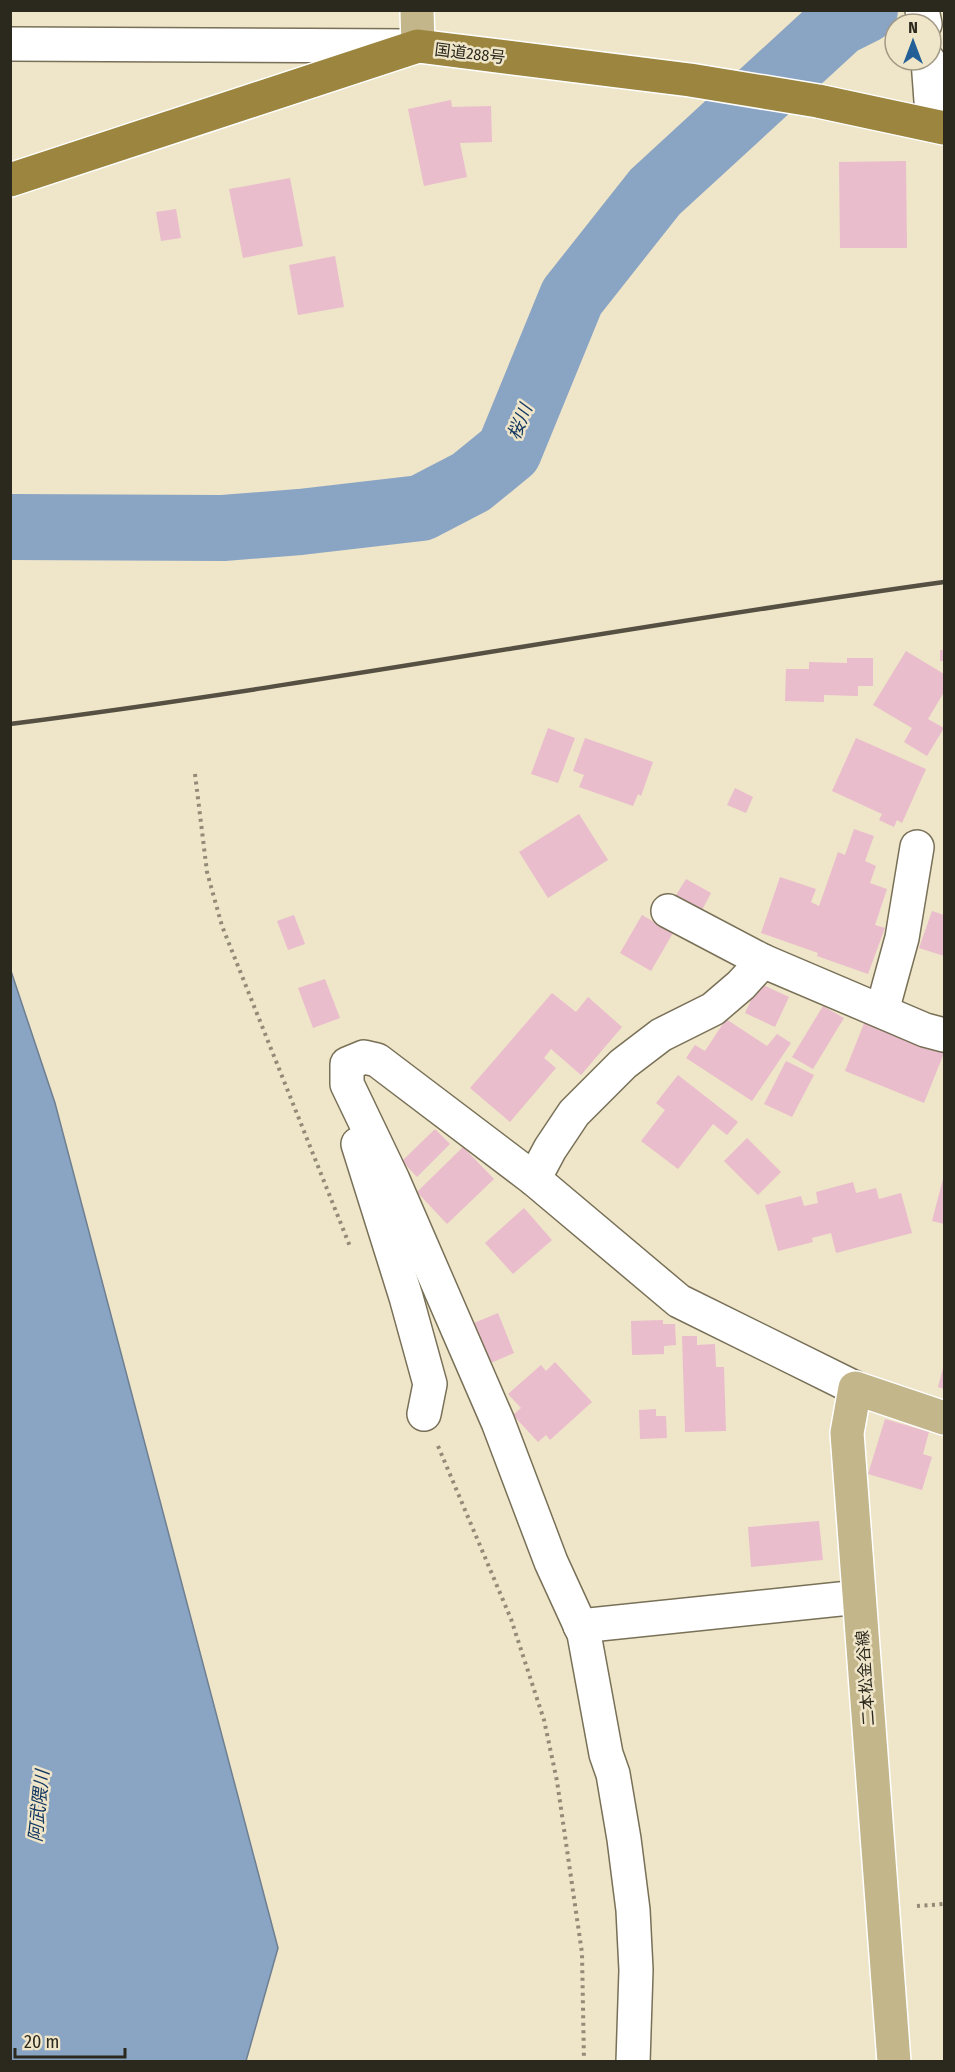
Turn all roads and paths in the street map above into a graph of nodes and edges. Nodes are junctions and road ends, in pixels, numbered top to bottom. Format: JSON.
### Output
{"nodes":[{"id":1,"x":417,"y":10,"type":"edge"},
{"id":2,"x":10,"y":44,"type":"edge"},
{"id":3,"x":418,"y":46,"type":"junction"},
{"id":4,"x":929,"y":72,"type":"edge"},
{"id":5,"x":945,"y":122,"type":"edge"},
{"id":6,"x":945,"y":128,"type":"edge"},
{"id":7,"x":10,"y":180,"type":"edge"},
{"id":8,"x":917,"y":847,"type":"dead end"},
{"id":9,"x":668,"y":911,"type":"dead end"},
{"id":10,"x":763,"y":960,"type":"junction"},
{"id":11,"x":882,"y":1011,"type":"junction"},
{"id":12,"x":945,"y":1035,"type":"edge"},
{"id":13,"x":356,"y":1104,"type":"junction"},
{"id":14,"x":534,"y":1179,"type":"junction"},
{"id":15,"x":855,"y":1388,"type":"junction"},
{"id":16,"x":424,"y":1414,"type":"dead end"},
{"id":17,"x":945,"y":1418,"type":"edge"},
{"id":18,"x":860,"y":1597,"type":"junction"},
{"id":19,"x":580,"y":1626,"type":"junction"},
{"id":20,"x":633,"y":2061,"type":"edge"},
{"id":21,"x":894,"y":2061,"type":"edge"}],
"edges":[{"from":1,"to":3,"type":"main road"},
{"from":2,"to":3,"type":"street"},
{"from":3,"to":6,"type":"highway","name":"国道288号"},
{"from":3,"to":7,"type":"highway","name":"国道288号"},
{"from":4,"to":5,"type":"street"},
{"from":8,"to":11,"type":"street"},
{"from":9,"to":10,"type":"street"},
{"from":10,"to":11,"type":"street"},
{"from":10,"to":14,"type":"street"},
{"from":11,"to":12,"type":"street"},
{"from":13,"to":14,"type":"street"},
{"from":13,"to":16,"type":"street"},
{"from":13,"to":19,"type":"street"},
{"from":14,"to":15,"type":"street"},
{"from":15,"to":17,"type":"main road"},
{"from":15,"to":18,"type":"main road","name":"二本松金谷線"},
{"from":18,"to":19,"type":"street"},
{"from":18,"to":21,"type":"main road","name":"二本松金谷線"},
{"from":19,"to":20,"type":"street"}]}
